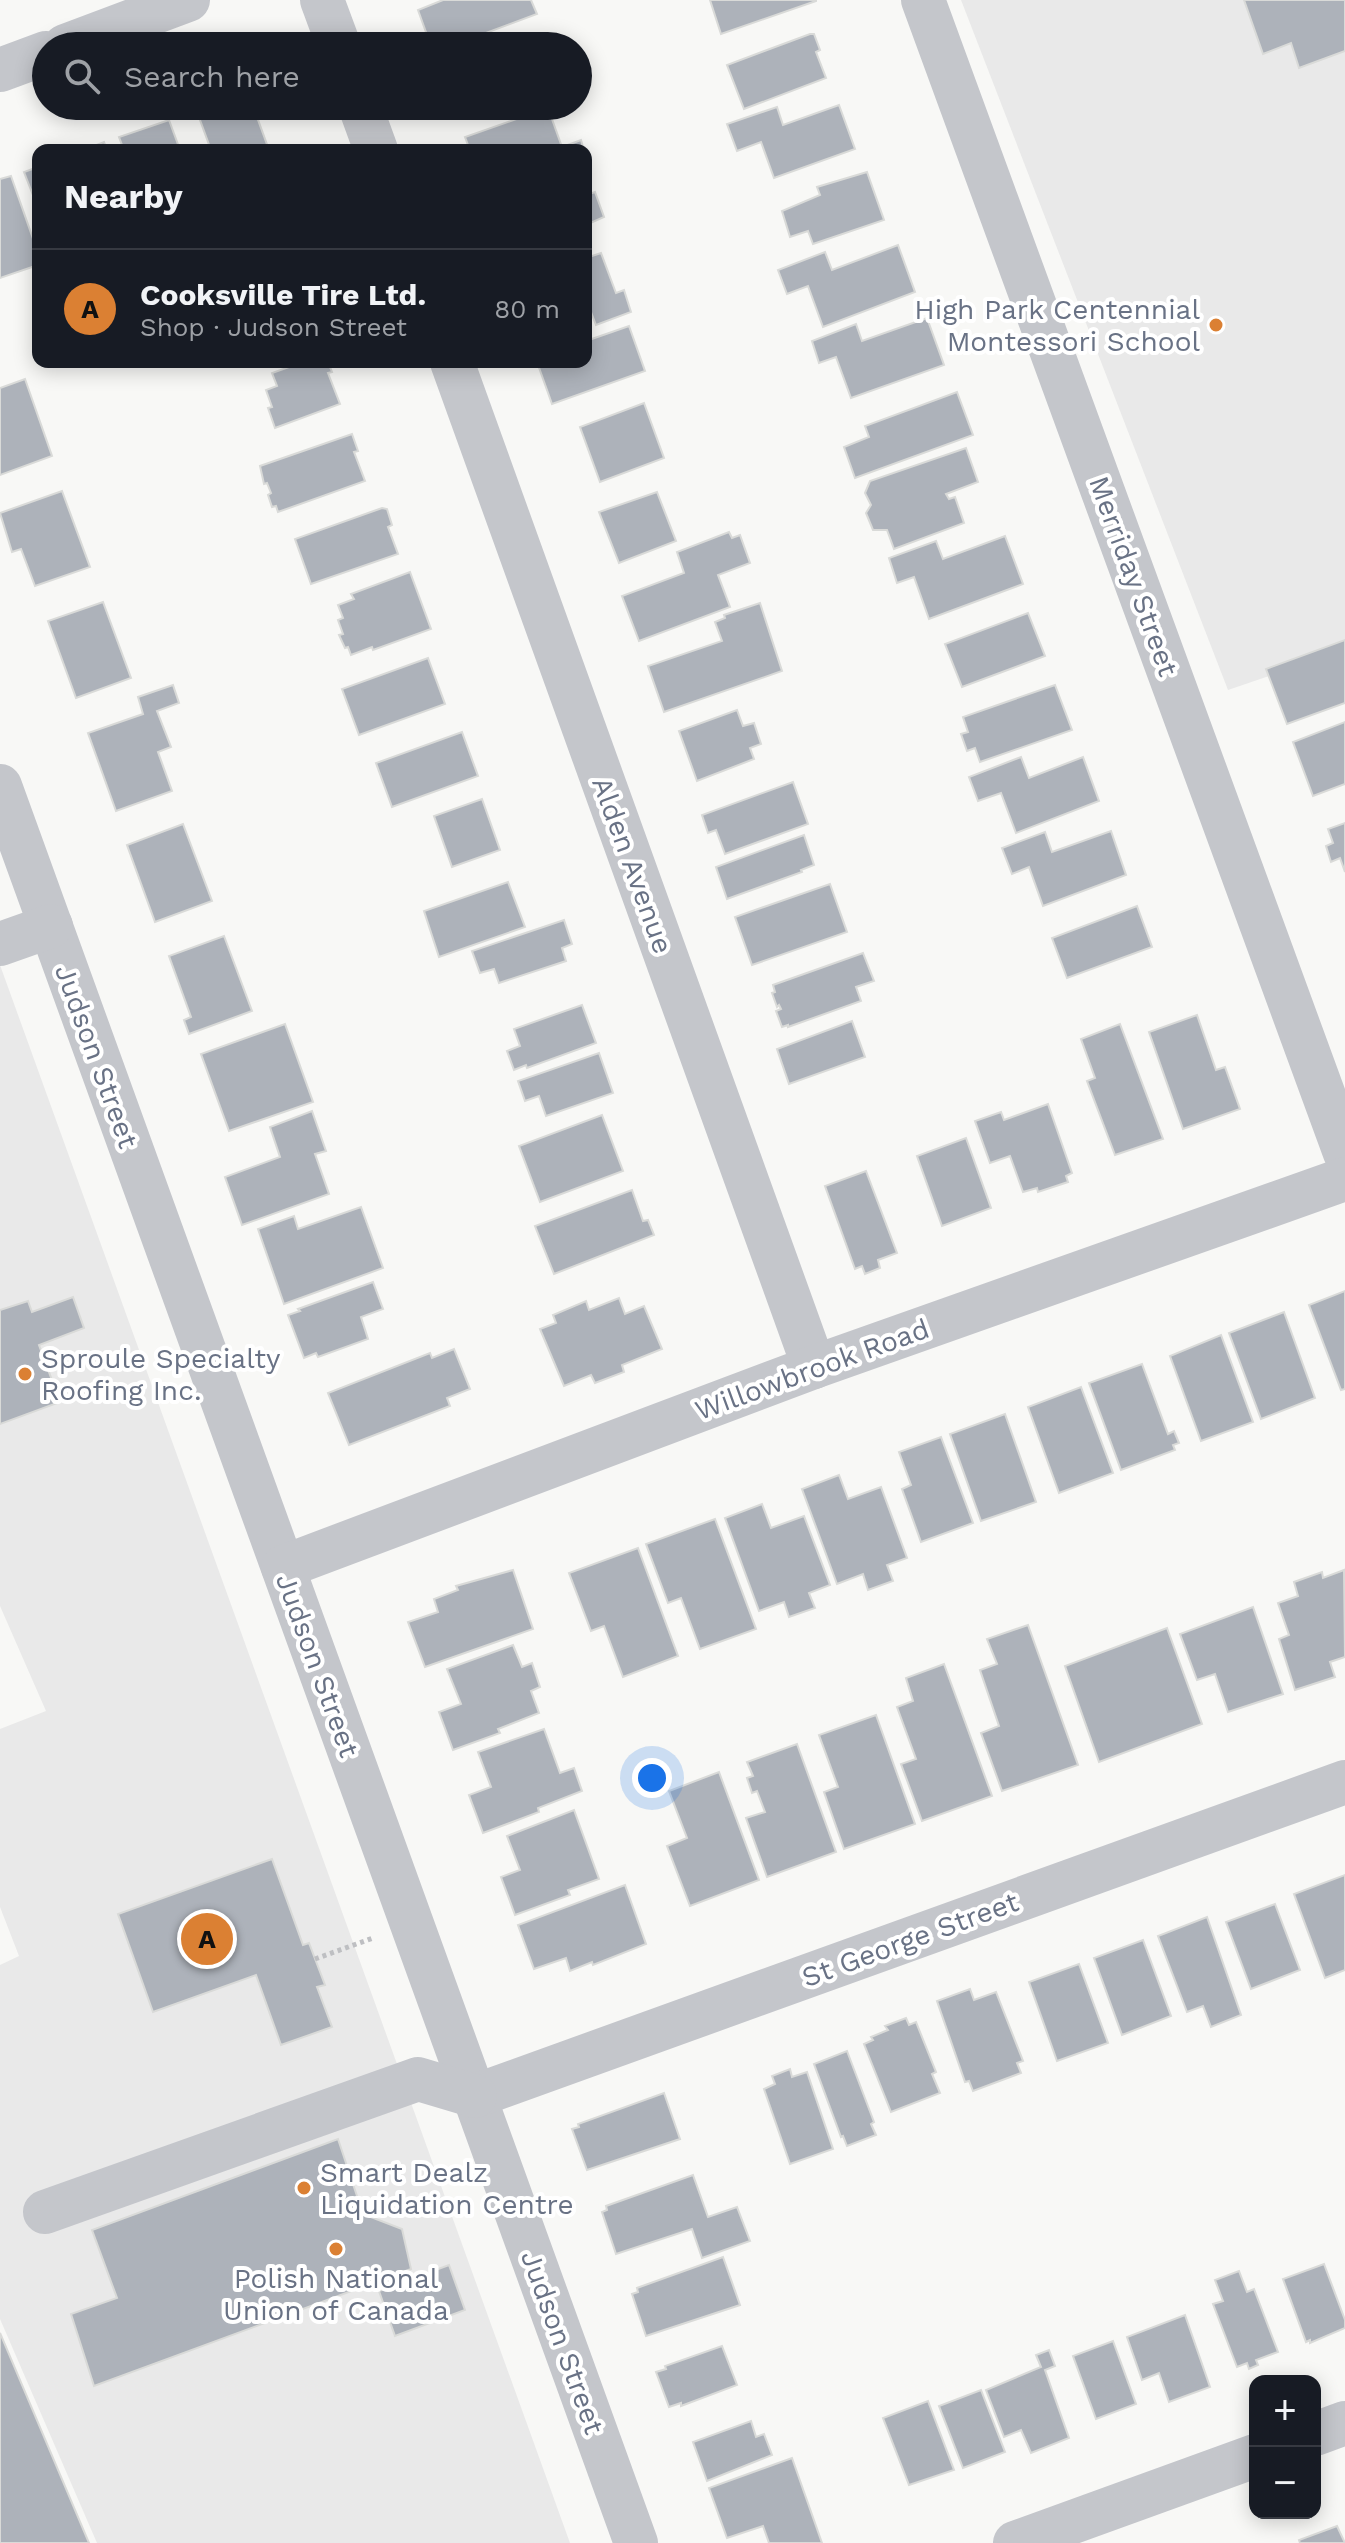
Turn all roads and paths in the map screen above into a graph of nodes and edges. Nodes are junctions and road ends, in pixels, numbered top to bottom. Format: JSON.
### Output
{"nodes":[{"id":1,"x":188,"y":0,"type":"edge"},
{"id":2,"x":322,"y":0,"type":"edge"},
{"id":3,"x":923,"y":0,"type":"edge"},
{"id":4,"x":102,"y":32,"type":"edge"},
{"id":5,"x":334,"y":32,"type":"edge"},
{"id":6,"x":32,"y":58,"type":"edge"},
{"id":7,"x":0,"y":70,"type":"edge"},
{"id":8,"x":365,"y":120,"type":"edge"},
{"id":9,"x":374,"y":144,"type":"edge"},
{"id":10,"x":454,"y":368,"type":"edge"},
{"id":11,"x":0,"y":786,"type":"edge"},
{"id":12,"x":51,"y":926,"type":"junction"},
{"id":13,"x":0,"y":944,"type":"edge"},
{"id":14,"x":1345,"y":1153,"type":"edge"},
{"id":15,"x":1345,"y":1179,"type":"edge"},
{"id":16,"x":814,"y":1367,"type":"junction"},
{"id":17,"x":283,"y":1567,"type":"junction"},
{"id":18,"x":1345,"y":1782,"type":"edge"},
{"id":19,"x":412,"y":1924,"type":"junction"},
{"id":20,"x":315,"y":1959,"type":"dead end"},
{"id":21,"x":475,"y":2096,"type":"junction"},
{"id":22,"x":45,"y":2212,"type":"dead end"},
{"id":23,"x":1345,"y":2423,"type":"edge"},
{"id":24,"x":1321,"y":2432,"type":"edge"},
{"id":25,"x":1249,"y":2458,"type":"edge"},
{"id":26,"x":636,"y":2543,"type":"edge"},
{"id":27,"x":1015,"y":2543,"type":"edge"}],
"edges":[{"from":1,"to":4,"type":"street"},
{"from":2,"to":5,"type":"street"},
{"from":3,"to":14,"type":"street","name":"Merriday Street"},
{"from":6,"to":7,"type":"street"},
{"from":8,"to":9,"type":"street"},
{"from":10,"to":16,"type":"street","name":"Alden Avenue"},
{"from":11,"to":12,"type":"street","name":"Judson Street"},
{"from":12,"to":13,"type":"street"},
{"from":12,"to":17,"type":"street","name":"Judson Street"},
{"from":15,"to":16,"type":"street","name":"Willowbrook Road"},
{"from":16,"to":17,"type":"street","name":"Willowbrook Road"},
{"from":17,"to":19,"type":"street","name":"Judson Street"},
{"from":18,"to":21,"type":"street","name":"St George Street"},
{"from":19,"to":20,"type":"path"},
{"from":19,"to":21,"type":"street","name":"Judson Street"},
{"from":21,"to":22,"type":"street"},
{"from":21,"to":26,"type":"street","name":"Judson Street"},
{"from":23,"to":24,"type":"street"},
{"from":25,"to":27,"type":"street"}]}
